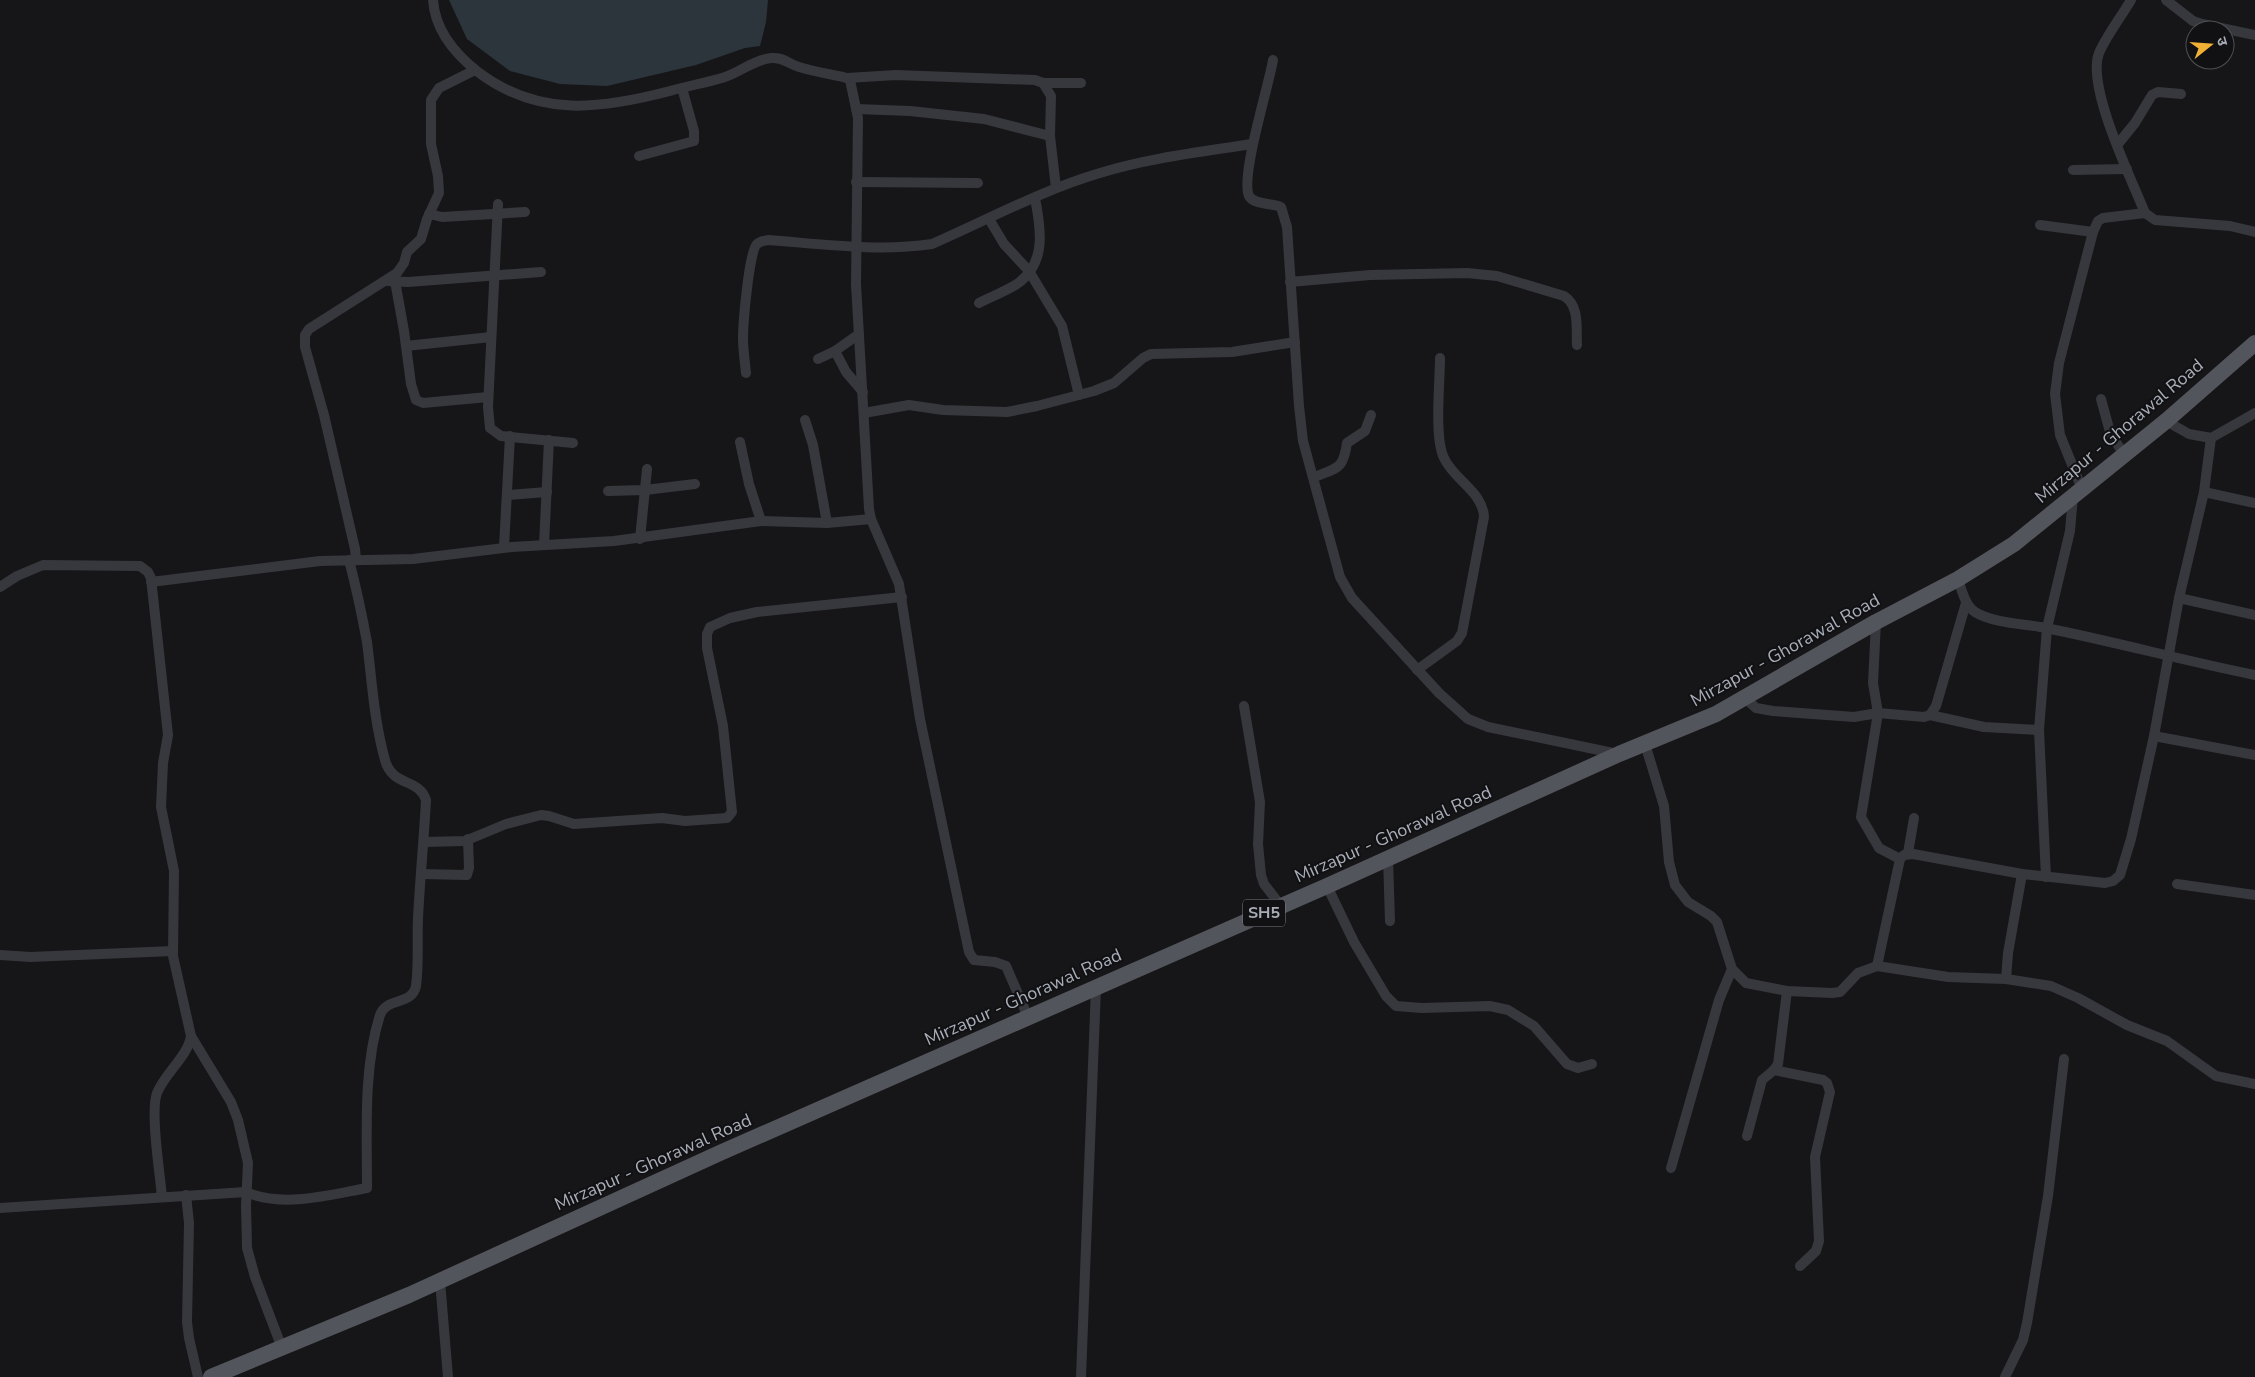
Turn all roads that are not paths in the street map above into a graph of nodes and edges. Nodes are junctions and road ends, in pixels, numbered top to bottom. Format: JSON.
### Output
{"nodes":[{"id":1,"x":432,"y":0,"type":"edge"},
{"id":2,"x":2131,"y":0,"type":"edge"},
{"id":3,"x":2166,"y":0,"type":"edge"},
{"id":4,"x":2255,"y":35,"type":"edge"},
{"id":5,"x":1273,"y":60,"type":"dead end"},
{"id":6,"x":475,"y":70,"type":"junction"},
{"id":7,"x":848,"y":78,"type":"junction"},
{"id":8,"x":1043,"y":83,"type":"junction"},
{"id":9,"x":1081,"y":83,"type":"dead end"},
{"id":10,"x":682,"y":88,"type":"junction"},
{"id":11,"x":2181,"y":94,"type":"dead end"},
{"id":12,"x":856,"y":109,"type":"junction"},
{"id":13,"x":1050,"y":136,"type":"junction"},
{"id":14,"x":1252,"y":144,"type":"junction"},
{"id":15,"x":2118,"y":144,"type":"junction"},
{"id":16,"x":639,"y":156,"type":"dead end"},
{"id":17,"x":2127,"y":169,"type":"junction"},
{"id":18,"x":2073,"y":170,"type":"dead end"},
{"id":19,"x":856,"y":182,"type":"junction"},
{"id":20,"x":978,"y":183,"type":"dead end"},
{"id":21,"x":1056,"y":188,"type":"junction"},
{"id":22,"x":1035,"y":198,"type":"junction"},
{"id":23,"x":498,"y":209,"type":"junction"},
{"id":24,"x":525,"y":212,"type":"dead end"},
{"id":25,"x":2144,"y":213,"type":"junction"},
{"id":26,"x":429,"y":214,"type":"junction"},
{"id":27,"x":989,"y":219,"type":"junction"},
{"id":28,"x":2040,"y":225,"type":"dead end"},
{"id":29,"x":2092,"y":232,"type":"junction"},
{"id":30,"x":2255,"y":232,"type":"edge"},
{"id":31,"x":856,"y":247,"type":"junction"},
{"id":32,"x":1029,"y":271,"type":"junction"},
{"id":33,"x":541,"y":272,"type":"dead end"},
{"id":34,"x":494,"y":276,"type":"junction"},
{"id":35,"x":391,"y":281,"type":"junction"},
{"id":36,"x":1290,"y":282,"type":"junction"},
{"id":37,"x":979,"y":303,"type":"dead end"},
{"id":38,"x":859,"y":334,"type":"junction"},
{"id":39,"x":491,"y":337,"type":"junction"},
{"id":40,"x":1295,"y":342,"type":"junction"},
{"id":41,"x":2255,"y":343,"type":"edge"},
{"id":42,"x":1577,"y":345,"type":"dead end"},
{"id":43,"x":406,"y":346,"type":"junction"},
{"id":44,"x":835,"y":351,"type":"junction"},
{"id":45,"x":1440,"y":358,"type":"dead end"},
{"id":46,"x":818,"y":359,"type":"dead end"},
{"id":47,"x":746,"y":374,"type":"dead end"},
{"id":48,"x":863,"y":392,"type":"junction"},
{"id":49,"x":1079,"y":395,"type":"junction"},
{"id":50,"x":488,"y":397,"type":"junction"},
{"id":51,"x":2101,"y":399,"type":"dead end"},
{"id":52,"x":864,"y":413,"type":"junction"},
{"id":53,"x":2255,"y":413,"type":"edge"},
{"id":54,"x":1371,"y":415,"type":"dead end"},
{"id":55,"x":805,"y":420,"type":"dead end"},
{"id":56,"x":2166,"y":421,"type":"junction"},
{"id":57,"x":510,"y":436,"type":"junction"},
{"id":58,"x":2212,"y":438,"type":"junction"},
{"id":59,"x":549,"y":440,"type":"junction"},
{"id":60,"x":740,"y":442,"type":"dead end"},
{"id":61,"x":573,"y":443,"type":"dead end"},
{"id":62,"x":2124,"y":455,"type":"junction"},
{"id":63,"x":647,"y":469,"type":"dead end"},
{"id":64,"x":1315,"y":477,"type":"junction"},
{"id":65,"x":695,"y":484,"type":"dead end"},
{"id":66,"x":645,"y":490,"type":"junction"},
{"id":67,"x":608,"y":491,"type":"dead end"},
{"id":68,"x":547,"y":492,"type":"junction"},
{"id":69,"x":2204,"y":492,"type":"junction"},
{"id":70,"x":2078,"y":493,"type":"junction"},
{"id":71,"x":507,"y":495,"type":"junction"},
{"id":72,"x":2255,"y":503,"type":"edge"},
{"id":73,"x":871,"y":519,"type":"junction"},
{"id":74,"x":761,"y":521,"type":"junction"},
{"id":75,"x":827,"y":523,"type":"junction"},
{"id":76,"x":640,"y":539,"type":"junction"},
{"id":77,"x":544,"y":545,"type":"junction"},
{"id":78,"x":504,"y":547,"type":"junction"},
{"id":79,"x":352,"y":560,"type":"junction"},
{"id":80,"x":1958,"y":579,"type":"junction"},
{"id":81,"x":151,"y":582,"type":"junction"},
{"id":82,"x":0,"y":587,"type":"edge"},
{"id":83,"x":902,"y":597,"type":"junction"},
{"id":84,"x":2179,"y":598,"type":"junction"},
{"id":85,"x":1966,"y":603,"type":"junction"},
{"id":86,"x":2255,"y":615,"type":"edge"},
{"id":87,"x":1876,"y":622,"type":"junction"},
{"id":88,"x":2047,"y":628,"type":"junction"},
{"id":89,"x":2168,"y":656,"type":"junction"},
{"id":90,"x":1417,"y":670,"type":"junction"},
{"id":91,"x":2255,"y":675,"type":"edge"},
{"id":92,"x":1745,"y":698,"type":"junction"},
{"id":93,"x":1244,"y":706,"type":"dead end"},
{"id":94,"x":1878,"y":713,"type":"junction"},
{"id":95,"x":1930,"y":715,"type":"junction"},
{"id":96,"x":2039,"y":730,"type":"junction"},
{"id":97,"x":2154,"y":736,"type":"junction"},
{"id":98,"x":1645,"y":744,"type":"junction"},
{"id":99,"x":1619,"y":754,"type":"junction"},
{"id":100,"x":2255,"y":754,"type":"edge"},
{"id":101,"x":1914,"y":818,"type":"dead end"},
{"id":102,"x":468,"y":839,"type":"junction"},
{"id":103,"x":424,"y":842,"type":"junction"},
{"id":104,"x":1904,"y":856,"type":"junction"},
{"id":105,"x":1388,"y":858,"type":"junction"},
{"id":106,"x":421,"y":874,"type":"junction"},
{"id":107,"x":2022,"y":874,"type":"junction"},
{"id":108,"x":2046,"y":877,"type":"junction"},
{"id":109,"x":2177,"y":884,"type":"dead end"},
{"id":110,"x":1327,"y":886,"type":"junction"},
{"id":111,"x":2255,"y":895,"type":"edge"},
{"id":112,"x":1281,"y":906,"type":"junction"},
{"id":113,"x":1390,"y":921,"type":"dead end"},
{"id":114,"x":173,"y":951,"type":"junction"},
{"id":115,"x":0,"y":955,"type":"edge"},
{"id":116,"x":1876,"y":966,"type":"junction"},
{"id":117,"x":1732,"y":969,"type":"junction"},
{"id":118,"x":2006,"y":979,"type":"junction"},
{"id":119,"x":1096,"y":987,"type":"junction"},
{"id":120,"x":1787,"y":990,"type":"junction"},
{"id":121,"x":1028,"y":1017,"type":"junction"},
{"id":122,"x":191,"y":1036,"type":"junction"},
{"id":123,"x":2064,"y":1060,"type":"dead end"},
{"id":124,"x":1592,"y":1064,"type":"dead end"},
{"id":125,"x":1774,"y":1070,"type":"junction"},
{"id":126,"x":2255,"y":1084,"type":"edge"},
{"id":127,"x":1747,"y":1136,"type":"dead end"},
{"id":128,"x":1671,"y":1168,"type":"dead end"},
{"id":129,"x":246,"y":1192,"type":"junction"},
{"id":130,"x":186,"y":1195,"type":"junction"},
{"id":131,"x":162,"y":1197,"type":"junction"},
{"id":132,"x":0,"y":1208,"type":"edge"},
{"id":133,"x":1800,"y":1266,"type":"dead end"},
{"id":134,"x":440,"y":1281,"type":"junction"},
{"id":135,"x":282,"y":1348,"type":"junction"},
{"id":136,"x":198,"y":1377,"type":"edge"},
{"id":137,"x":211,"y":1377,"type":"edge"},
{"id":138,"x":448,"y":1377,"type":"edge"},
{"id":139,"x":1081,"y":1377,"type":"edge"},
{"id":140,"x":2005,"y":1377,"type":"edge"}],
"edges":[{"from":1,"to":6,"type":"street"},
{"from":2,"to":15,"type":"street"},
{"from":3,"to":4,"type":"street"},
{"from":5,"to":14,"type":"street"},
{"from":6,"to":10,"type":"street"},
{"from":6,"to":26,"type":"street"},
{"from":7,"to":8,"type":"street"},
{"from":7,"to":10,"type":"street"},
{"from":7,"to":12,"type":"street"},
{"from":8,"to":9,"type":"street"},
{"from":8,"to":13,"type":"street"},
{"from":10,"to":16,"type":"street"},
{"from":11,"to":15,"type":"street"},
{"from":12,"to":13,"type":"street"},
{"from":12,"to":19,"type":"street"},
{"from":13,"to":21,"type":"street"},
{"from":14,"to":21,"type":"street"},
{"from":14,"to":36,"type":"street"},
{"from":15,"to":17,"type":"street"},
{"from":17,"to":18,"type":"street"},
{"from":17,"to":25,"type":"street"},
{"from":19,"to":20,"type":"street"},
{"from":19,"to":31,"type":"street"},
{"from":21,"to":22,"type":"street"},
{"from":22,"to":27,"type":"street"},
{"from":22,"to":32,"type":"street"},
{"from":23,"to":24,"type":"street"},
{"from":23,"to":26,"type":"street"},
{"from":23,"to":34,"type":"street"},
{"from":25,"to":29,"type":"street"},
{"from":25,"to":30,"type":"street"},
{"from":26,"to":35,"type":"street"},
{"from":27,"to":31,"type":"street"},
{"from":27,"to":32,"type":"street"},
{"from":28,"to":29,"type":"street"},
{"from":29,"to":70,"type":"street"},
{"from":31,"to":38,"type":"street"},
{"from":31,"to":47,"type":"street"},
{"from":32,"to":37,"type":"street"},
{"from":32,"to":49,"type":"street"},
{"from":33,"to":34,"type":"street"},
{"from":34,"to":35,"type":"street"},
{"from":34,"to":39,"type":"street"},
{"from":35,"to":43,"type":"street"},
{"from":35,"to":79,"type":"street"},
{"from":36,"to":40,"type":"street"},
{"from":36,"to":42,"type":"street"},
{"from":38,"to":44,"type":"street"},
{"from":38,"to":48,"type":"street"},
{"from":39,"to":43,"type":"street"},
{"from":39,"to":50,"type":"street"},
{"from":40,"to":49,"type":"street"},
{"from":40,"to":64,"type":"street"},
{"from":41,"to":56,"type":"main road","name":"Mirzapur - Ghorawal Road","number":"SH5"},
{"from":43,"to":50,"type":"street"},
{"from":44,"to":46,"type":"street"},
{"from":44,"to":48,"type":"street"},
{"from":45,"to":90,"type":"street"},
{"from":48,"to":52,"type":"street"},
{"from":49,"to":52,"type":"street"},
{"from":50,"to":57,"type":"street"},
{"from":51,"to":62,"type":"street"},
{"from":52,"to":73,"type":"street"},
{"from":53,"to":58,"type":"street"},
{"from":54,"to":64,"type":"street"},
{"from":55,"to":75,"type":"street"},
{"from":56,"to":58,"type":"street"},
{"from":56,"to":62,"type":"main road","name":"Mirzapur - Ghorawal Road","number":"SH5"},
{"from":57,"to":59,"type":"street"},
{"from":57,"to":71,"type":"street"},
{"from":58,"to":69,"type":"street"},
{"from":59,"to":61,"type":"street"},
{"from":59,"to":68,"type":"street"},
{"from":60,"to":74,"type":"street"},
{"from":62,"to":70,"type":"main road","name":"Mirzapur - Ghorawal Road","number":"SH5"},
{"from":63,"to":66,"type":"street"},
{"from":64,"to":90,"type":"street"},
{"from":65,"to":66,"type":"street"},
{"from":66,"to":67,"type":"street"},
{"from":66,"to":76,"type":"street"},
{"from":68,"to":71,"type":"street"},
{"from":68,"to":77,"type":"street"},
{"from":69,"to":72,"type":"street"},
{"from":69,"to":84,"type":"street"},
{"from":70,"to":80,"type":"main road","name":"Mirzapur - Ghorawal Road","number":"SH5"},
{"from":70,"to":88,"type":"street"},
{"from":71,"to":78,"type":"street"},
{"from":73,"to":75,"type":"street"},
{"from":73,"to":83,"type":"street"},
{"from":74,"to":75,"type":"street"},
{"from":74,"to":76,"type":"street"},
{"from":76,"to":77,"type":"street"},
{"from":77,"to":78,"type":"street"},
{"from":78,"to":79,"type":"street"},
{"from":79,"to":81,"type":"street"},
{"from":79,"to":103,"type":"street"},
{"from":80,"to":85,"type":"street"},
{"from":80,"to":87,"type":"main road","name":"Mirzapur - Ghorawal Road","number":"SH5"},
{"from":81,"to":82,"type":"street"},
{"from":81,"to":114,"type":"street"},
{"from":83,"to":102,"type":"street"},
{"from":83,"to":121,"type":"street"},
{"from":84,"to":86,"type":"street"},
{"from":84,"to":89,"type":"street"},
{"from":85,"to":88,"type":"street"},
{"from":85,"to":95,"type":"street"},
{"from":87,"to":92,"type":"main road","name":"Mirzapur - Ghorawal Road","number":"SH5"},
{"from":87,"to":94,"type":"street"},
{"from":88,"to":89,"type":"street"},
{"from":88,"to":96,"type":"street"},
{"from":89,"to":91,"type":"street"},
{"from":89,"to":97,"type":"street"},
{"from":90,"to":99,"type":"street"},
{"from":92,"to":94,"type":"street"},
{"from":92,"to":98,"type":"main road","name":"Mirzapur - Ghorawal Road","number":"SH5"},
{"from":93,"to":112,"type":"street"},
{"from":94,"to":95,"type":"street"},
{"from":94,"to":104,"type":"street"},
{"from":95,"to":96,"type":"street"},
{"from":96,"to":108,"type":"street"},
{"from":97,"to":100,"type":"street"},
{"from":97,"to":108,"type":"street"},
{"from":98,"to":99,"type":"main road","name":"Mirzapur - Ghorawal Road","number":"SH5"},
{"from":98,"to":117,"type":"street"},
{"from":99,"to":105,"type":"main road","name":"Mirzapur - Ghorawal Road","number":"SH5"},
{"from":101,"to":104,"type":"street"},
{"from":102,"to":103,"type":"street"},
{"from":102,"to":106,"type":"street"},
{"from":103,"to":106,"type":"street"},
{"from":104,"to":107,"type":"street"},
{"from":104,"to":116,"type":"street"},
{"from":105,"to":110,"type":"main road","name":"Mirzapur - Ghorawal Road","number":"SH5"},
{"from":105,"to":113,"type":"street"},
{"from":106,"to":129,"type":"street"},
{"from":107,"to":108,"type":"street"},
{"from":107,"to":118,"type":"street"},
{"from":109,"to":111,"type":"street"},
{"from":110,"to":112,"type":"main road","name":"Mirzapur - Ghorawal Road","number":"SH5"},
{"from":110,"to":124,"type":"street"},
{"from":112,"to":119,"type":"main road","name":"Mirzapur - Ghorawal Road","number":"SH5"},
{"from":114,"to":115,"type":"street"},
{"from":114,"to":122,"type":"street"},
{"from":116,"to":118,"type":"street"},
{"from":116,"to":120,"type":"street"},
{"from":117,"to":120,"type":"street"},
{"from":117,"to":128,"type":"street"},
{"from":118,"to":126,"type":"street"},
{"from":119,"to":121,"type":"main road","name":"Mirzapur - Ghorawal Road","number":"SH5"},
{"from":119,"to":139,"type":"street"},
{"from":120,"to":125,"type":"street"},
{"from":121,"to":134,"type":"main road","name":"Mirzapur - Ghorawal Road","number":"SH5"},
{"from":122,"to":129,"type":"street"},
{"from":122,"to":131,"type":"street"},
{"from":123,"to":140,"type":"street"},
{"from":125,"to":127,"type":"street"},
{"from":125,"to":133,"type":"street"},
{"from":129,"to":130,"type":"street"},
{"from":129,"to":135,"type":"street"},
{"from":130,"to":131,"type":"street"},
{"from":130,"to":136,"type":"street"},
{"from":131,"to":132,"type":"street"},
{"from":134,"to":135,"type":"main road","name":"Mirzapur - Ghorawal Road","number":"SH5"},
{"from":134,"to":138,"type":"street"},
{"from":135,"to":137,"type":"main road","name":"Mirzapur - Ghorawal Road","number":"SH5"}]}
